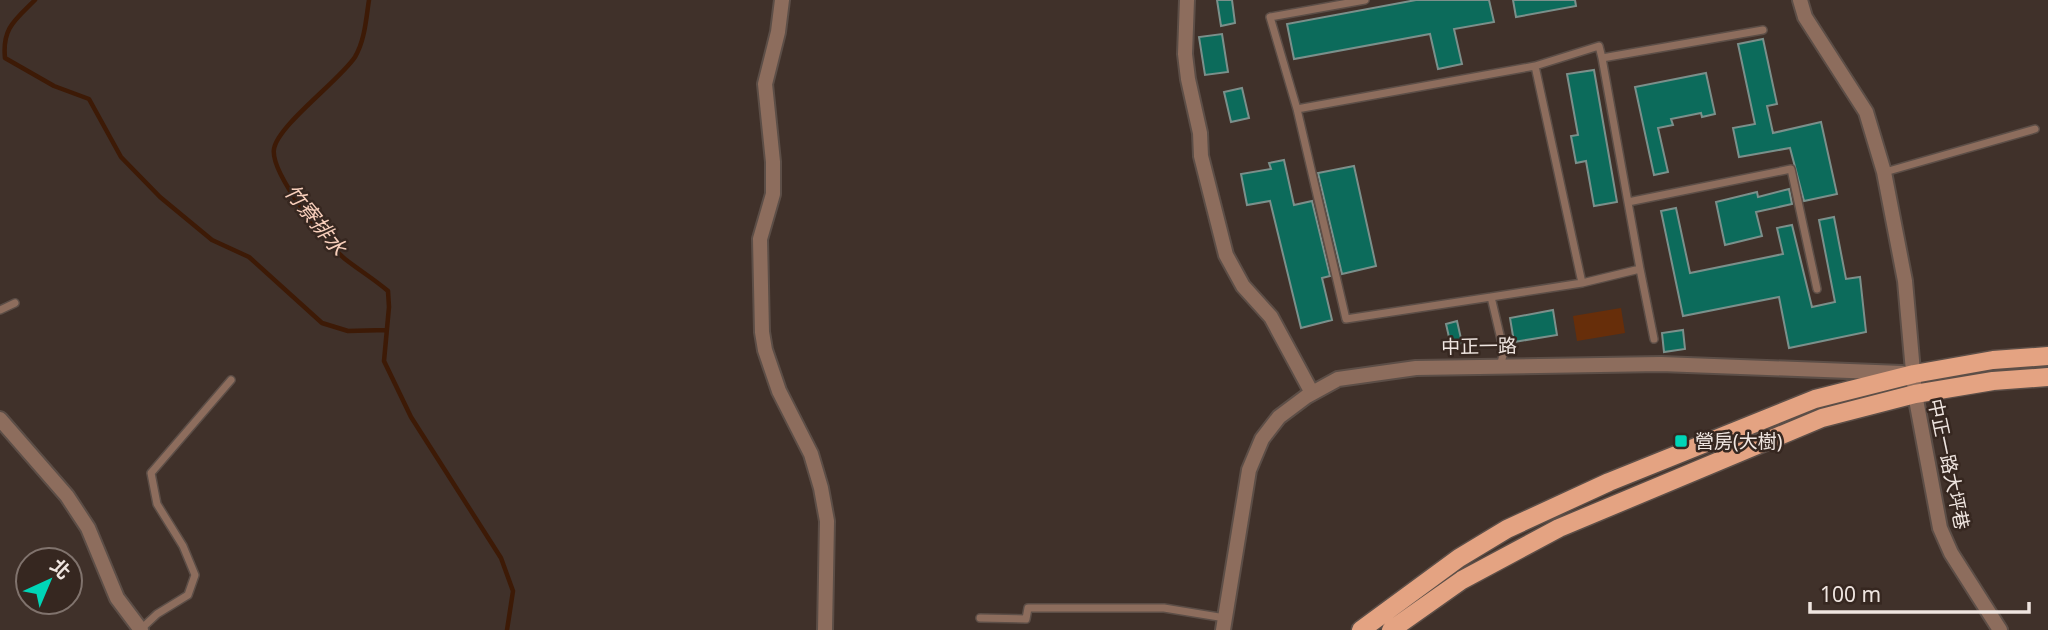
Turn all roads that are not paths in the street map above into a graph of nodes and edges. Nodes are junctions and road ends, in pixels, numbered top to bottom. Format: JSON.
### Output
{"nodes":[{"id":1,"x":782,"y":0,"type":"edge"},
{"id":2,"x":1186,"y":0,"type":"edge"},
{"id":3,"x":1365,"y":0,"type":"edge"},
{"id":4,"x":1800,"y":0,"type":"edge"},
{"id":5,"x":1763,"y":30,"type":"dead end"},
{"id":6,"x":1602,"y":58,"type":"junction"},
{"id":7,"x":1535,"y":66,"type":"junction"},
{"id":8,"x":1297,"y":109,"type":"junction"},
{"id":9,"x":2035,"y":129,"type":"dead end"},
{"id":10,"x":1884,"y":172,"type":"junction"},
{"id":11,"x":1628,"y":202,"type":"junction"},
{"id":12,"x":1640,"y":269,"type":"junction"},
{"id":13,"x":1582,"y":282,"type":"junction"},
{"id":14,"x":1816,"y":289,"type":"dead end"},
{"id":15,"x":1491,"y":297,"type":"junction"},
{"id":16,"x":15,"y":303,"type":"dead end"},
{"id":17,"x":0,"y":310,"type":"edge"},
{"id":18,"x":1654,"y":339,"type":"dead end"},
{"id":19,"x":2048,"y":356,"type":"edge"},
{"id":20,"x":1500,"y":366,"type":"junction"},
{"id":21,"x":1914,"y":374,"type":"junction"},
{"id":22,"x":2048,"y":377,"type":"edge"},
{"id":23,"x":231,"y":380,"type":"dead end"},
{"id":24,"x":1312,"y":393,"type":"junction"},
{"id":25,"x":1915,"y":394,"type":"junction"},
{"id":26,"x":0,"y":419,"type":"edge"},
{"id":27,"x":980,"y":618,"type":"dead end"},
{"id":28,"x":1224,"y":624,"type":"edge"},
{"id":29,"x":141,"y":630,"type":"edge"},
{"id":30,"x":825,"y":630,"type":"edge"},
{"id":31,"x":1361,"y":630,"type":"edge"},
{"id":32,"x":1391,"y":630,"type":"edge"},
{"id":33,"x":2000,"y":630,"type":"edge"}],
"edges":[{"from":1,"to":30,"type":"street"},
{"from":2,"to":24,"type":"street"},
{"from":3,"to":8,"type":"lane"},
{"from":4,"to":10,"type":"street"},
{"from":5,"to":6,"type":"lane"},
{"from":6,"to":7,"type":"lane"},
{"from":6,"to":11,"type":"lane"},
{"from":7,"to":8,"type":"lane"},
{"from":7,"to":13,"type":"lane"},
{"from":8,"to":15,"type":"lane"},
{"from":9,"to":10,"type":"lane"},
{"from":10,"to":21,"type":"street"},
{"from":11,"to":12,"type":"lane"},
{"from":11,"to":14,"type":"lane"},
{"from":12,"to":13,"type":"lane"},
{"from":12,"to":18,"type":"lane"},
{"from":13,"to":15,"type":"lane"},
{"from":15,"to":20,"type":"lane"},
{"from":16,"to":17,"type":"lane"},
{"from":19,"to":21,"type":"main road","name":"中正一路"},
{"from":20,"to":21,"type":"street","name":"中正一路"},
{"from":20,"to":24,"type":"street","name":"中正一路"},
{"from":21,"to":25,"type":"street","name":"中正一路大坪巷"},
{"from":21,"to":31,"type":"main road","name":"中正一路"},
{"from":22,"to":25,"type":"main road"},
{"from":23,"to":29,"type":"lane"},
{"from":24,"to":28,"type":"street","name":"中正一路"},
{"from":25,"to":32,"type":"main road"},
{"from":25,"to":33,"type":"street","name":"中正一路大坪巷"},
{"from":26,"to":29,"type":"street"},
{"from":27,"to":28,"type":"lane"}]}
